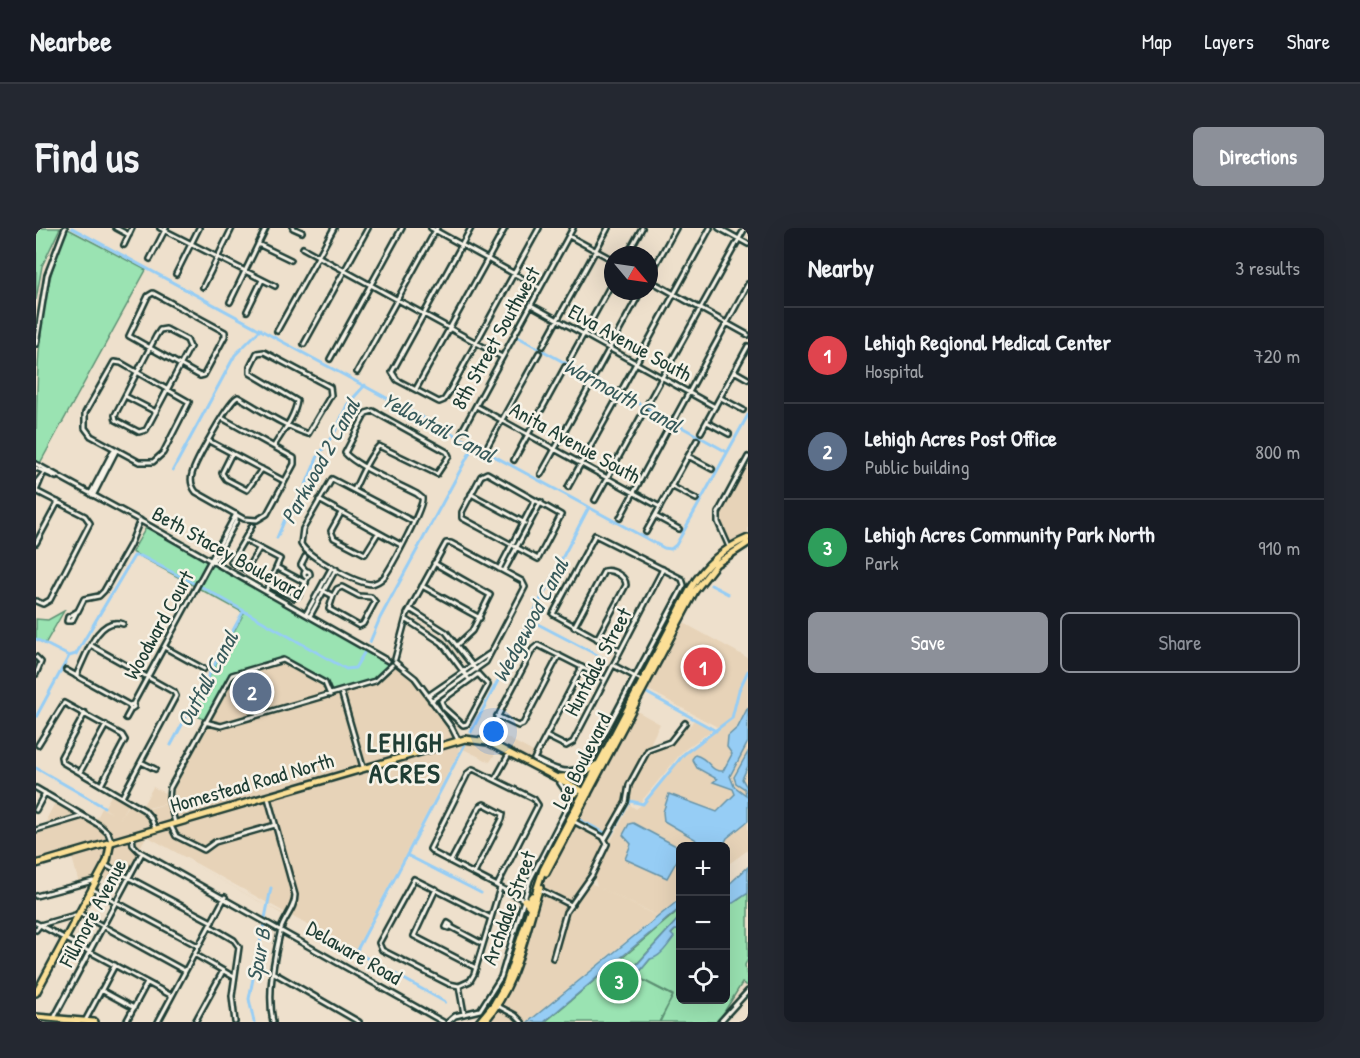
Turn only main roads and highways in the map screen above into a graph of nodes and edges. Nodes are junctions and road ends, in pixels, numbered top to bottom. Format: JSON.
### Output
{"nodes":[{"id":1,"x":748,"y":538,"type":"edge"},
{"id":2,"x":748,"y":543,"type":"edge"},
{"id":3,"x":730,"y":550,"type":"junction"},
{"id":4,"x":687,"y":595,"type":"junction"},
{"id":5,"x":680,"y":619,"type":"junction"},
{"id":6,"x":644,"y":682,"type":"junction"},
{"id":7,"x":624,"y":715,"type":"junction"},
{"id":8,"x":613,"y":748,"type":"junction"},
{"id":9,"x":604,"y":754,"type":"junction"},
{"id":10,"x":543,"y":771,"type":"junction"},
{"id":11,"x":551,"y":774,"type":"junction"},
{"id":12,"x":584,"y":794,"type":"junction"},
{"id":13,"x":569,"y":797,"type":"road end"},
{"id":14,"x":560,"y":838,"type":"junction"},
{"id":15,"x":109,"y":842,"type":"junction"},
{"id":16,"x":556,"y":853,"type":"junction"},
{"id":17,"x":36,"y":864,"type":"edge"},
{"id":18,"x":537,"y":888,"type":"junction"},
{"id":19,"x":533,"y":895,"type":"junction"},
{"id":20,"x":530,"y":907,"type":"junction"},
{"id":21,"x":77,"y":914,"type":"junction"},
{"id":22,"x":527,"y":916,"type":"junction"},
{"id":23,"x":525,"y":937,"type":"junction"},
{"id":24,"x":64,"y":938,"type":"junction"},
{"id":25,"x":36,"y":987,"type":"edge"},
{"id":26,"x":36,"y":993,"type":"edge"},
{"id":27,"x":496,"y":1005,"type":"junction"},
{"id":28,"x":36,"y":1017,"type":"edge"},
{"id":29,"x":85,"y":1021,"type":"edge"},
{"id":30,"x":94,"y":1022,"type":"edge"},
{"id":31,"x":478,"y":1022,"type":"edge"},
{"id":32,"x":484,"y":1022,"type":"edge"}],
"edges":[{"from":1,"to":3,"type":"main road","name":"Lee Boulevard"},
{"from":2,"to":3,"type":"main road","name":"Lee Boulevard"},
{"from":3,"to":4,"type":"main road","name":"Lee Boulevard"},
{"from":3,"to":5,"type":"main road","name":"Lee Boulevard"},
{"from":4,"to":5,"type":"main road"},
{"from":4,"to":6,"type":"main road","name":"Lee Boulevard"},
{"from":5,"to":6,"type":"main road","name":"Lee Boulevard"},
{"from":6,"to":7,"type":"main road","name":"Lee Boulevard"},
{"from":6,"to":8,"type":"main road","name":"Lee Boulevard"},
{"from":7,"to":8,"type":"main road"},
{"from":7,"to":9,"type":"main road","name":"Lee Boulevard"},
{"from":8,"to":12,"type":"main road","name":"Lee Boulevard"},
{"from":9,"to":11,"type":"main road"},
{"from":9,"to":12,"type":"main road","name":"Lee Boulevard"},
{"from":10,"to":11,"type":"main road","name":"Homestead Road North"},
{"from":10,"to":12,"type":"main road","name":"Homestead Road North"},
{"from":10,"to":15,"type":"main road","name":"Homestead Road North"},
{"from":11,"to":12,"type":"main road","name":"Homestead Road North"},
{"from":12,"to":13,"type":"main road"},
{"from":12,"to":14,"type":"main road","name":"Lee Boulevard"},
{"from":12,"to":16,"type":"main road","name":"Lee Boulevard"},
{"from":14,"to":16,"type":"main road"},
{"from":14,"to":18,"type":"main road","name":"Lee Boulevard"},
{"from":15,"to":17,"type":"main road","name":"Homestead Road North"},
{"from":15,"to":21,"type":"main road"},
{"from":15,"to":21,"type":"main road"},
{"from":16,"to":18,"type":"main road","name":"Lee Boulevard"},
{"from":18,"to":19,"type":"main road","name":"Lee Boulevard"},
{"from":18,"to":23,"type":"main road","name":"Lee Boulevard"},
{"from":19,"to":20,"type":"main road","name":"Lee Boulevard"},
{"from":19,"to":20,"type":"main road"},
{"from":20,"to":22,"type":"main road","name":"Lee Boulevard"},
{"from":21,"to":24,"type":"main road"},
{"from":22,"to":23,"type":"main road"},
{"from":22,"to":27,"type":"main road","name":"Lee Boulevard"},
{"from":23,"to":27,"type":"main road","name":"Lee Boulevard"},
{"from":24,"to":25,"type":"main road"},
{"from":24,"to":26,"type":"main road"},
{"from":27,"to":31,"type":"main road","name":"Lee Boulevard"},
{"from":27,"to":32,"type":"main road","name":"Lee Boulevard"},
{"from":28,"to":29,"type":"main road"},
{"from":29,"to":30,"type":"main road"}]}
